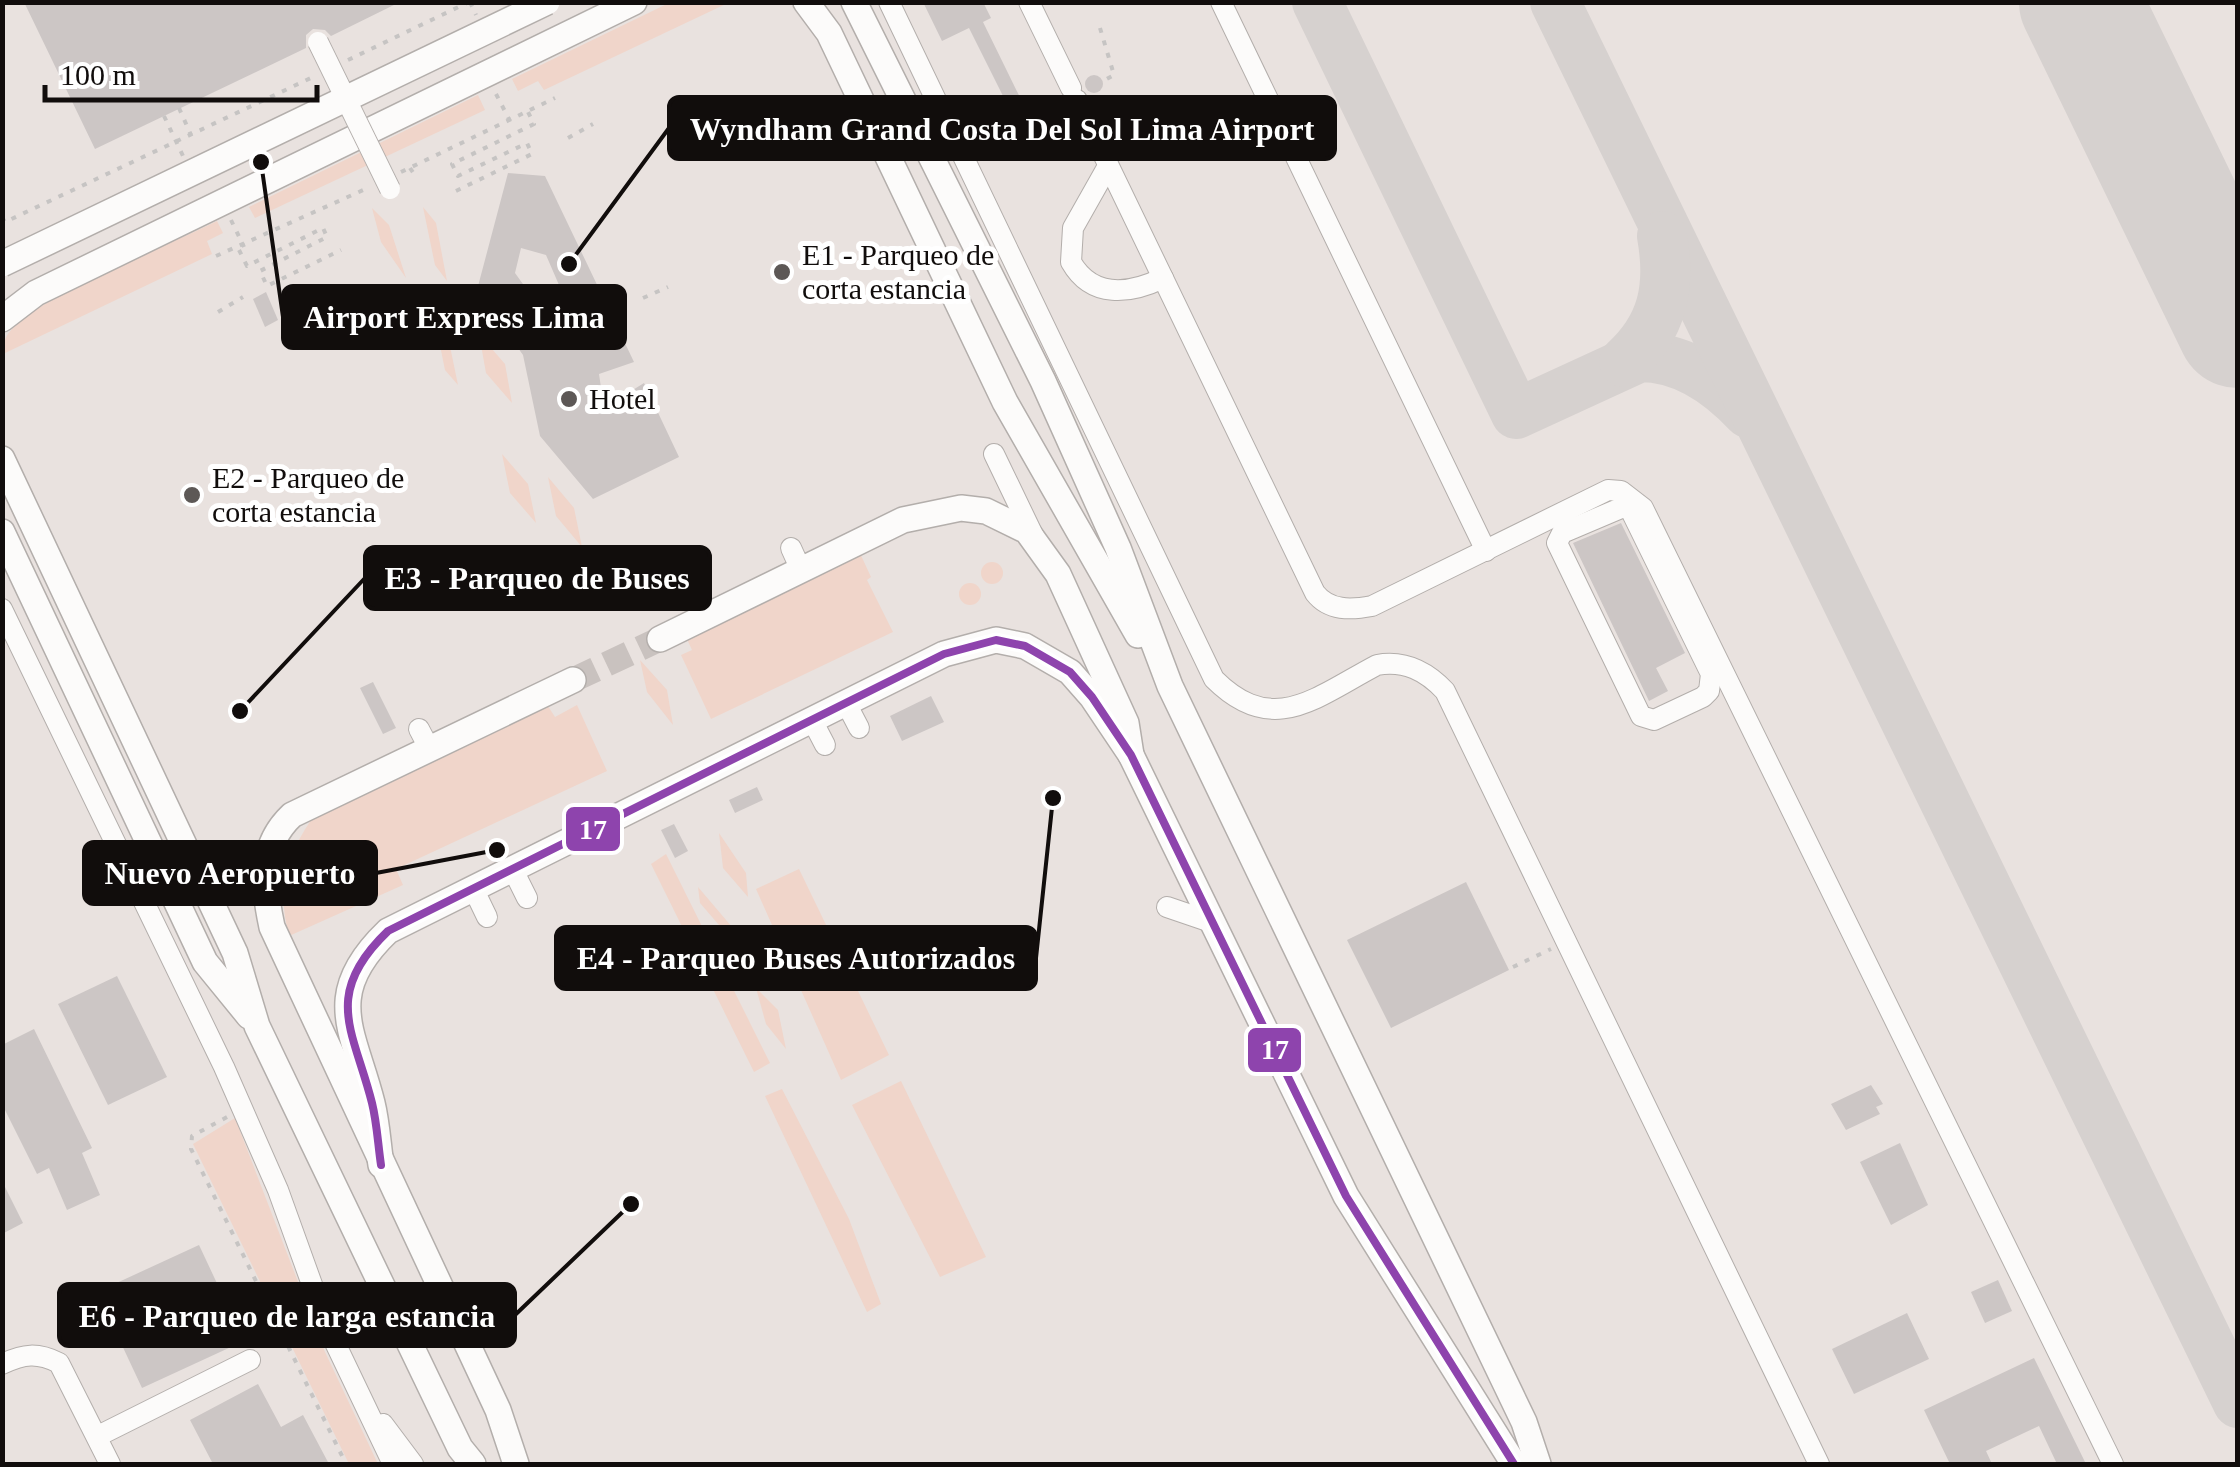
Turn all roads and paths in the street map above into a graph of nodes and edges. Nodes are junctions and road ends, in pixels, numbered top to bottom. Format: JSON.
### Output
{"nodes":[{"id":1,"x":450,"y":2,"type":"edge"},
{"id":2,"x":469,"y":2,"type":"edge"},
{"id":3,"x":524,"y":2,"type":"edge"},
{"id":4,"x":548,"y":2,"type":"edge"},
{"id":5,"x":634,"y":2,"type":"edge"},
{"id":6,"x":806,"y":2,"type":"edge"},
{"id":7,"x":854,"y":2,"type":"edge"},
{"id":8,"x":889,"y":2,"type":"edge"},
{"id":9,"x":1029,"y":2,"type":"edge"},
{"id":10,"x":1221,"y":2,"type":"edge"},
{"id":11,"x":453,"y":10,"type":"junction"},
{"id":12,"x":1100,"y":28,"type":"dead end"},
{"id":13,"x":318,"y":42,"type":"dead end"},
{"id":14,"x":334,"y":67,"type":"dead end"},
{"id":15,"x":316,"y":76,"type":"dead end"},
{"id":16,"x":1103,"y":80,"type":"dead end"},
{"id":17,"x":494,"y":90,"type":"dead end"},
{"id":18,"x":554,"y":98,"type":"dead end"},
{"id":19,"x":179,"y":108,"type":"dead end"},
{"id":20,"x":164,"y":116,"type":"dead end"},
{"id":21,"x":510,"y":121,"type":"dead end"},
{"id":22,"x":593,"y":124,"type":"dead end"},
{"id":23,"x":191,"y":135,"type":"junction"},
{"id":24,"x":568,"y":138,"type":"dead end"},
{"id":25,"x":1108,"y":166,"type":"junction"},
{"id":26,"x":410,"y":168,"type":"dead end"},
{"id":27,"x":191,"y":174,"type":"junction"},
{"id":28,"x":416,"y":177,"type":"dead end"},
{"id":29,"x":390,"y":189,"type":"dead end"},
{"id":30,"x":363,"y":190,"type":"dead end"},
{"id":31,"x":456,"y":190,"type":"dead end"},
{"id":32,"x":368,"y":200,"type":"dead end"},
{"id":33,"x":229,"y":216,"type":"dead end"},
{"id":34,"x":2,"y":217,"type":"edge"},
{"id":35,"x":244,"y":248,"type":"dead end"},
{"id":36,"x":340,"y":250,"type":"dead end"},
{"id":37,"x":216,"y":256,"type":"dead end"},
{"id":38,"x":2,"y":261,"type":"edge"},
{"id":39,"x":1163,"y":278,"type":"junction"},
{"id":40,"x":668,"y":287,"type":"dead end"},
{"id":41,"x":243,"y":297,"type":"dead end"},
{"id":42,"x":644,"y":298,"type":"dead end"},
{"id":43,"x":218,"y":312,"type":"dead end"},
{"id":44,"x":2,"y":319,"type":"edge"},
{"id":45,"x":994,"y":454,"type":"dead end"},
{"id":46,"x":2,"y":459,"type":"edge"},
{"id":47,"x":2,"y":532,"type":"edge"},
{"id":48,"x":1035,"y":539,"type":"junction"},
{"id":49,"x":1486,"y":550,"type":"junction"},
{"id":50,"x":1681,"y":596,"type":"junction"},
{"id":51,"x":2,"y":609,"type":"edge"},
{"id":52,"x":660,"y":639,"type":"tunnel mouth"},
{"id":53,"x":944,"y":654,"type":"junction"},
{"id":54,"x":970,"y":664,"type":"dead end"},
{"id":55,"x":573,"y":680,"type":"tunnel mouth"},
{"id":56,"x":1170,"y":686,"type":"junction"},
{"id":57,"x":846,"y":703,"type":"junction"},
{"id":58,"x":812,"y":720,"type":"junction"},
{"id":59,"x":859,"y":728,"type":"dead end"},
{"id":60,"x":825,"y":745,"type":"dead end"},
{"id":61,"x":1131,"y":755,"type":"junction"},
{"id":62,"x":512,"y":868,"type":"junction"},
{"id":63,"x":473,"y":888,"type":"junction"},
{"id":64,"x":528,"y":898,"type":"dead end"},
{"id":65,"x":1167,"y":907,"type":"dead end"},
{"id":66,"x":487,"y":917,"type":"dead end"},
{"id":67,"x":1211,"y":922,"type":"junction"},
{"id":68,"x":1553,"y":948,"type":"dead end"},
{"id":69,"x":1513,"y":968,"type":"dead end"},
{"id":70,"x":257,"y":1026,"type":"junction"},
{"id":71,"x":226,"y":1104,"type":"dead end"},
{"id":72,"x":381,"y":1165,"type":"junction"},
{"id":73,"x":250,"y":1360,"type":"dead end"},
{"id":74,"x":2,"y":1364,"type":"edge"},
{"id":75,"x":355,"y":1386,"type":"junction"},
{"id":76,"x":98,"y":1436,"type":"junction"},
{"id":77,"x":110,"y":1464,"type":"edge"},
{"id":78,"x":346,"y":1464,"type":"edge"},
{"id":79,"x":393,"y":1464,"type":"edge"},
{"id":80,"x":413,"y":1464,"type":"edge"},
{"id":81,"x":473,"y":1464,"type":"edge"},
{"id":82,"x":516,"y":1464,"type":"edge"},
{"id":83,"x":1514,"y":1464,"type":"edge"},
{"id":84,"x":1538,"y":1464,"type":"edge"},
{"id":85,"x":1819,"y":1464,"type":"edge"},
{"id":86,"x":2112,"y":1464,"type":"edge"}],
"edges":[{"from":1,"to":11,"type":"path"},
{"from":2,"to":11,"type":"path"},
{"from":3,"to":38,"type":"street"},
{"from":4,"to":27,"type":"main road","bridge":true},
{"from":5,"to":44,"type":"main road"},
{"from":6,"to":56,"type":"main road"},
{"from":7,"to":56,"type":"main road"},
{"from":8,"to":85,"type":"street"},
{"from":9,"to":25,"type":"street"},
{"from":10,"to":49,"type":"street"},
{"from":11,"to":14,"type":"path"},
{"from":12,"to":16,"type":"path"},
{"from":13,"to":29,"type":"street","bridge":true},
{"from":15,"to":23,"type":"path"},
{"from":17,"to":21,"type":"path"},
{"from":18,"to":31,"type":"path"},
{"from":19,"to":23,"type":"path"},
{"from":20,"to":27,"type":"path","bridge":true},
{"from":22,"to":24,"type":"path"},
{"from":23,"to":34,"type":"path"},
{"from":25,"to":39,"type":"street"},
{"from":25,"to":39,"type":"street"},
{"from":26,"to":28,"type":"path"},
{"from":27,"to":38,"type":"main road","bridge":true},
{"from":30,"to":32,"type":"path"},
{"from":33,"to":35,"type":"path"},
{"from":36,"to":37,"type":"path"},
{"from":39,"to":49,"type":"street"},
{"from":40,"to":42,"type":"path"},
{"from":41,"to":43,"type":"path"},
{"from":45,"to":48,"type":"street"},
{"from":46,"to":70,"type":"main road"},
{"from":47,"to":70,"type":"main road"},
{"from":48,"to":52,"type":"main road"},
{"from":48,"to":61,"type":"main road"},
{"from":49,"to":50,"type":"street"},
{"from":50,"to":50,"type":"street"},
{"from":50,"to":86,"type":"street"},
{"from":51,"to":75,"type":"street"},
{"from":53,"to":54,"type":"street"},
{"from":53,"to":57,"type":"main road"},
{"from":53,"to":61,"type":"main road"},
{"from":55,"to":72,"type":"main road"},
{"from":56,"to":84,"type":"main road"},
{"from":57,"to":58,"type":"main road"},
{"from":57,"to":59,"type":"street"},
{"from":58,"to":60,"type":"street"},
{"from":58,"to":62,"type":"main road"},
{"from":61,"to":67,"type":"main road"},
{"from":62,"to":63,"type":"main road"},
{"from":62,"to":64,"type":"street"},
{"from":63,"to":66,"type":"street"},
{"from":63,"to":72,"type":"main road"},
{"from":65,"to":67,"type":"street"},
{"from":67,"to":83,"type":"main road"},
{"from":68,"to":69,"type":"path"},
{"from":70,"to":81,"type":"main road"},
{"from":71,"to":78,"type":"path"},
{"from":72,"to":82,"type":"main road"},
{"from":73,"to":76,"type":"street"},
{"from":74,"to":76,"type":"street"},
{"from":75,"to":79,"type":"street"},
{"from":75,"to":80,"type":"street"},
{"from":76,"to":77,"type":"street"}]}
